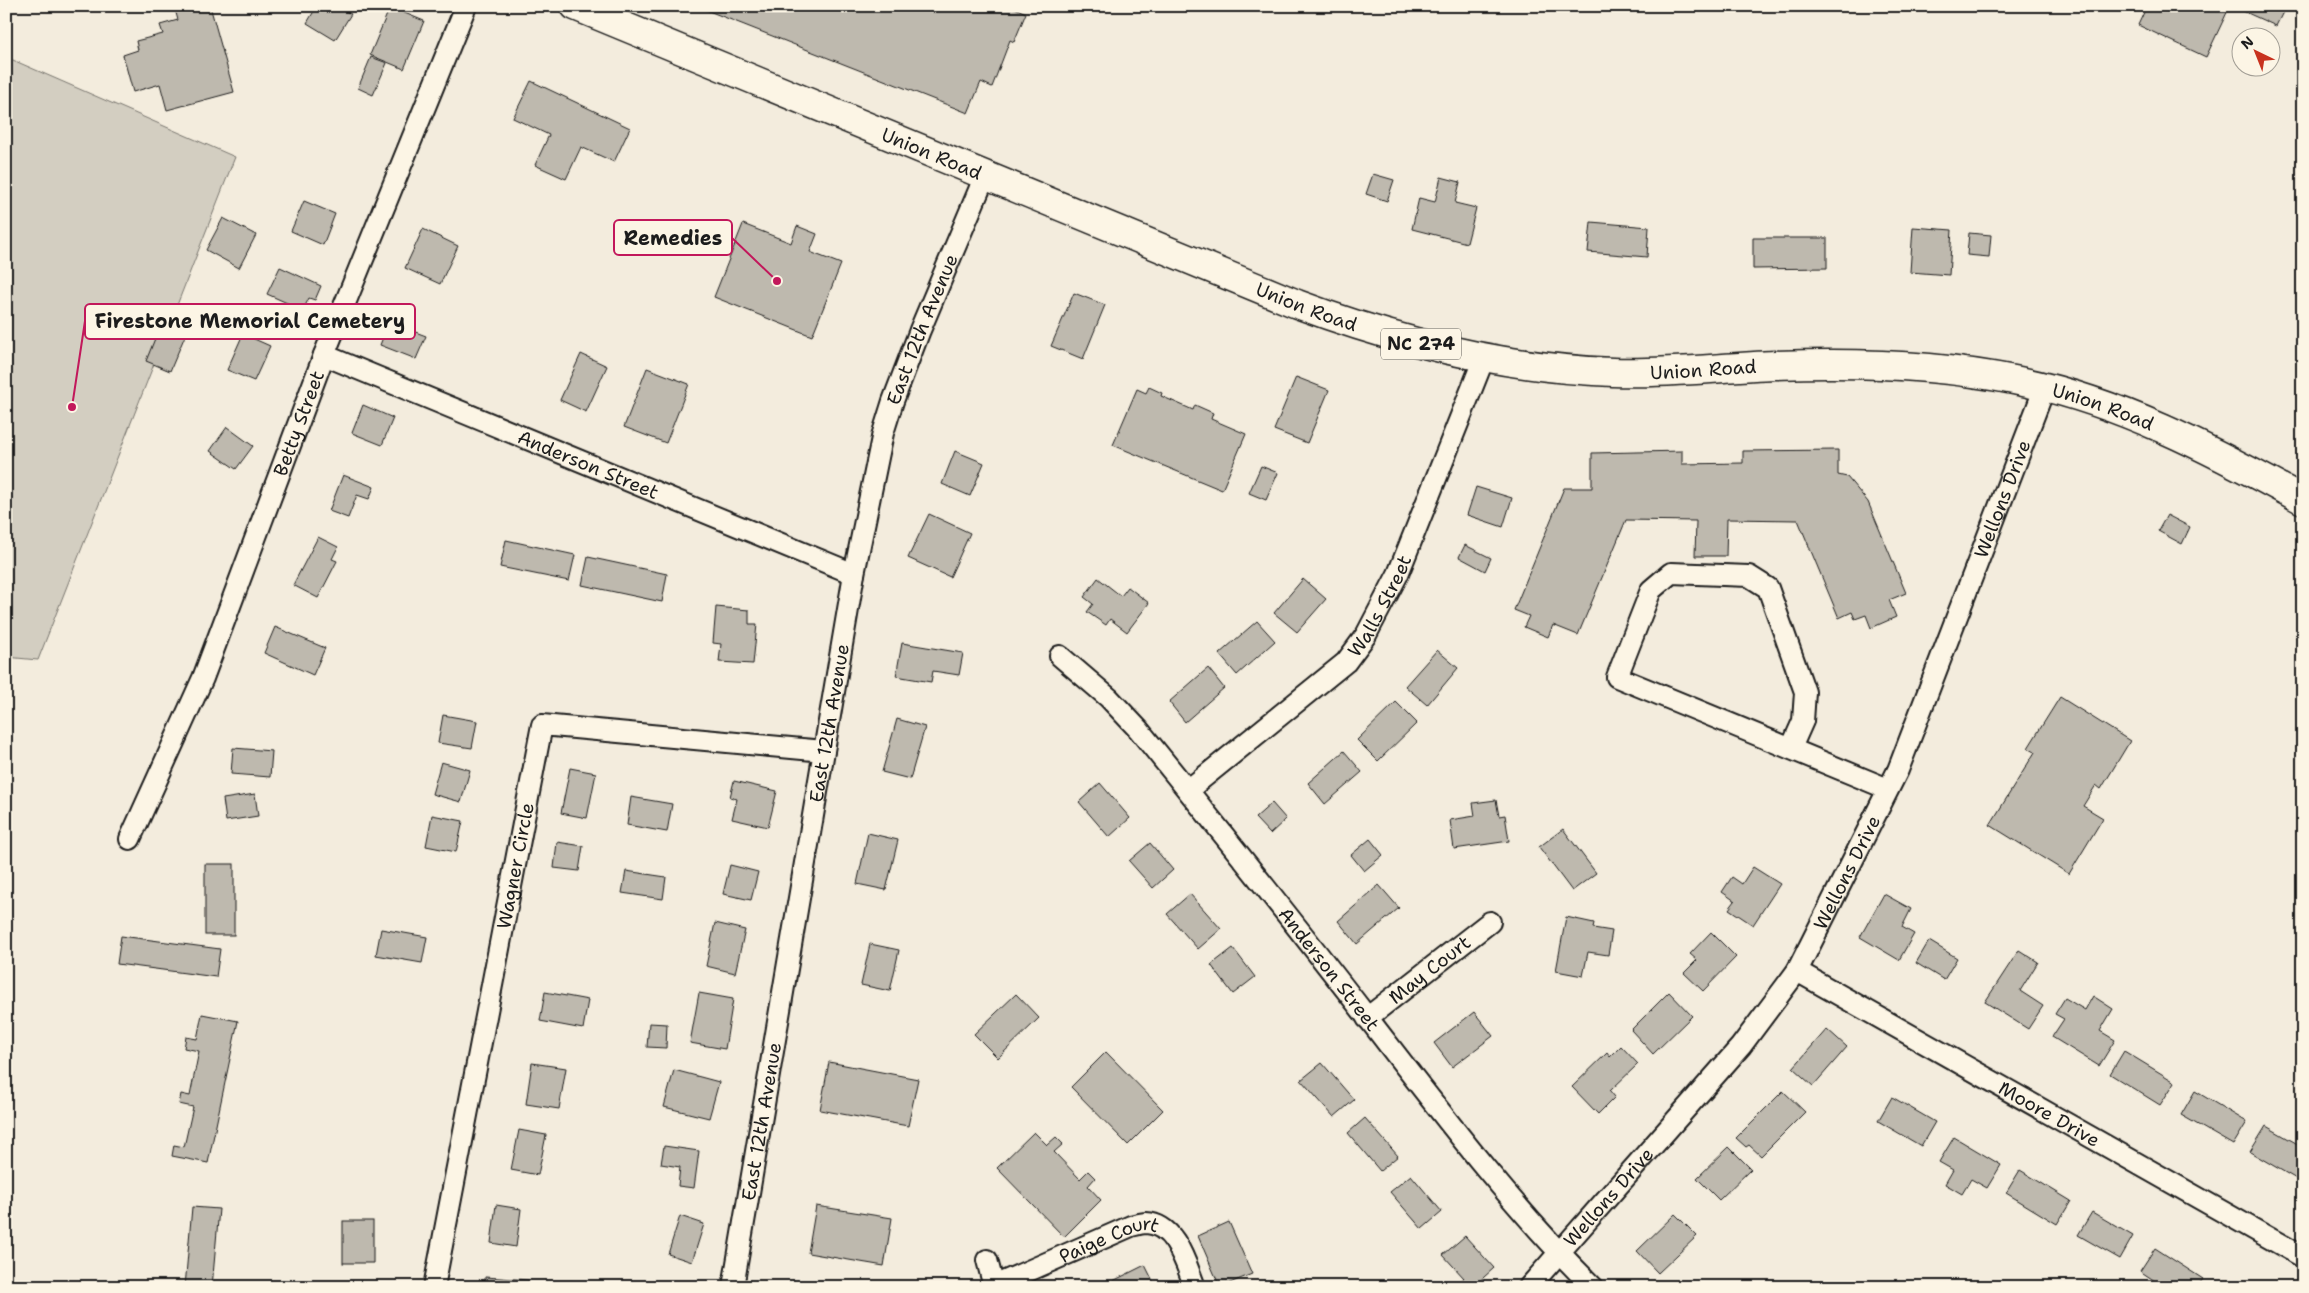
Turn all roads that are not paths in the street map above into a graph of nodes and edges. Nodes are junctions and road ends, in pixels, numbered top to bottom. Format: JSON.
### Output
{"nodes":[{"id":1,"x":466,"y":6,"type":"edge"},
{"id":2,"x":574,"y":6,"type":"edge"},
{"id":3,"x":985,"y":176,"type":"junction"},
{"id":4,"x":324,"y":355,"type":"junction"},
{"id":5,"x":1484,"y":358,"type":"junction"},
{"id":6,"x":2045,"y":387,"type":"junction"},
{"id":7,"x":2303,"y":500,"type":"edge"},
{"id":8,"x":854,"y":574,"type":"junction"},
{"id":9,"x":1060,"y":656,"type":"dead end"},
{"id":10,"x":1792,"y":748,"type":"junction"},
{"id":11,"x":824,"y":751,"type":"junction"},
{"id":12,"x":1888,"y":789,"type":"junction"},
{"id":13,"x":1188,"y":790,"type":"junction"},
{"id":14,"x":130,"y":839,"type":"dead end"},
{"id":15,"x":1490,"y":922,"type":"dead end"},
{"id":16,"x":1797,"y":971,"type":"junction"},
{"id":17,"x":1367,"y":1018,"type":"junction"},
{"id":18,"x":1559,"y":1253,"type":"junction"},
{"id":19,"x":2303,"y":1256,"type":"edge"},
{"id":20,"x":987,"y":1260,"type":"dead end"},
{"id":21,"x":994,"y":1286,"type":"edge"},
{"id":22,"x":434,"y":1287,"type":"edge"},
{"id":23,"x":733,"y":1287,"type":"edge"},
{"id":24,"x":1195,"y":1287,"type":"edge"},
{"id":25,"x":1529,"y":1287,"type":"edge"},
{"id":26,"x":1593,"y":1287,"type":"edge"}],
"edges":[{"from":1,"to":4,"type":"street","name":"Betty Street"},
{"from":2,"to":3,"type":"main road","name":"Union Road","number":"NC 274"},
{"from":3,"to":5,"type":"main road","name":"Union Road","number":"NC 274"},
{"from":3,"to":8,"type":"street","name":"East 12th Avenue"},
{"from":4,"to":8,"type":"street","name":"Anderson Street"},
{"from":4,"to":14,"type":"street","name":"Betty Street"},
{"from":5,"to":6,"type":"main road","name":"Union Road","number":"NC 274"},
{"from":5,"to":13,"type":"street","name":"Walls Street"},
{"from":6,"to":7,"type":"main road","name":"Union Road","number":"NC 274"},
{"from":6,"to":12,"type":"street","name":"Wellons Drive"},
{"from":8,"to":11,"type":"street","name":"East 12th Avenue"},
{"from":9,"to":13,"type":"street","name":"Anderson Street"},
{"from":10,"to":10,"type":"street"},
{"from":10,"to":12,"type":"street"},
{"from":11,"to":22,"type":"street","name":"Wagner Circle"},
{"from":11,"to":23,"type":"street","name":"East 12th Avenue"},
{"from":12,"to":16,"type":"street","name":"Wellons Drive"},
{"from":13,"to":17,"type":"street","name":"Anderson Street"},
{"from":15,"to":17,"type":"street","name":"May Court"},
{"from":16,"to":18,"type":"street","name":"Wellons Drive"},
{"from":16,"to":19,"type":"street","name":"Moore Drive"},
{"from":17,"to":18,"type":"street","name":"Anderson Street"},
{"from":18,"to":25,"type":"street","name":"Wellons Drive"},
{"from":18,"to":26,"type":"street","name":"Anderson Street"},
{"from":20,"to":21,"type":"street","name":"Paige Court"},
{"from":21,"to":24,"type":"street","name":"Paige Court"}]}
